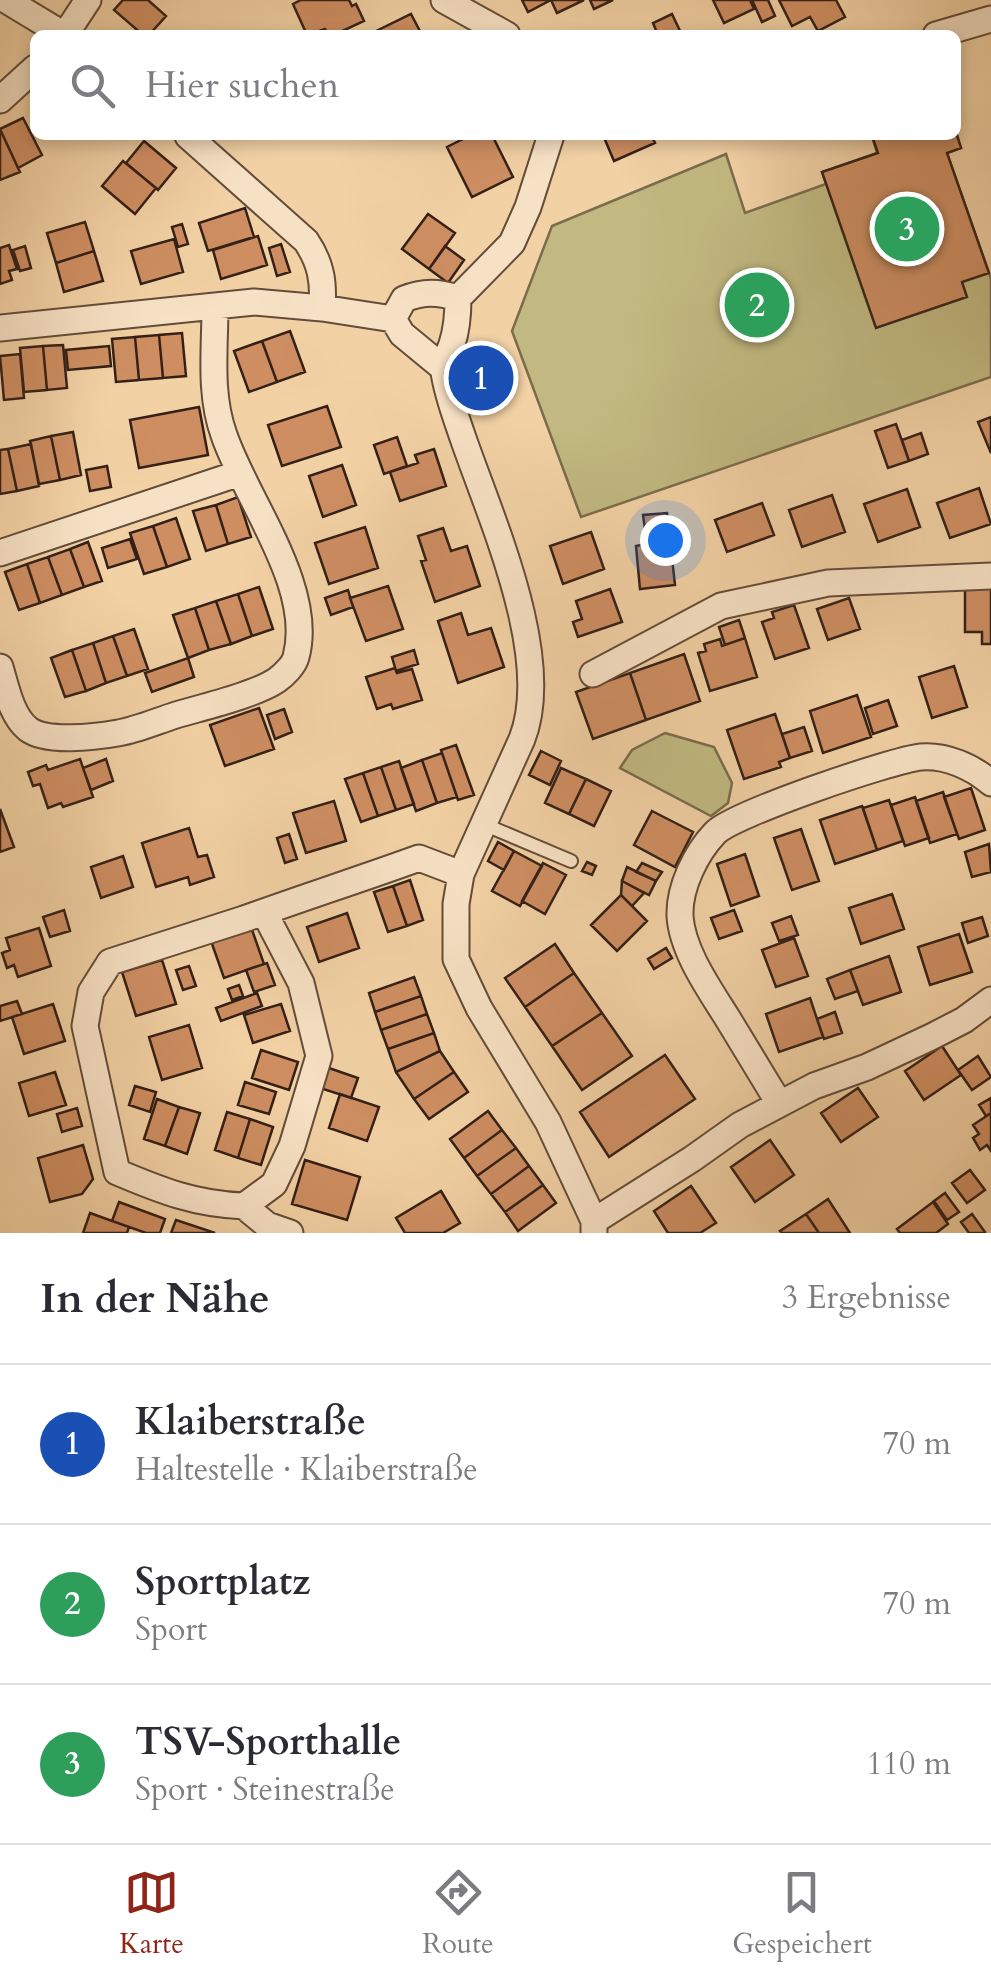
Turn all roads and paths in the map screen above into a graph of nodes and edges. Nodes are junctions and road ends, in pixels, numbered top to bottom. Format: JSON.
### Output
{"nodes":[{"id":1,"x":6,"y":0,"type":"edge"},
{"id":2,"x":88,"y":0,"type":"edge"},
{"id":3,"x":444,"y":0,"type":"edge"},
{"id":4,"x":991,"y":19,"type":"edge"},
{"id":5,"x":56,"y":30,"type":"edge"},
{"id":6,"x":67,"y":30,"type":"edge"},
{"id":7,"x":499,"y":30,"type":"edge"},
{"id":8,"x":953,"y":30,"type":"edge"},
{"id":9,"x":30,"y":74,"type":"edge"},
{"id":10,"x":0,"y":100,"type":"edge"},
{"id":11,"x":192,"y":140,"type":"edge"},
{"id":12,"x":549,"y":140,"type":"edge"},
{"id":13,"x":458,"y":298,"type":"junction"},
{"id":14,"x":215,"y":306,"type":"junction"},
{"id":15,"x":322,"y":308,"type":"junction"},
{"id":16,"x":393,"y":318,"type":"junction"},
{"id":17,"x":0,"y":328,"type":"edge"},
{"id":18,"x":442,"y":367,"type":"junction"},
{"id":19,"x":240,"y":473,"type":"junction"},
{"id":20,"x":0,"y":553,"type":"edge"},
{"id":21,"x":991,"y":576,"type":"edge"},
{"id":22,"x":0,"y":667,"type":"edge"},
{"id":23,"x":593,"y":674,"type":"dead end"},
{"id":24,"x":991,"y":783,"type":"edge"},
{"id":25,"x":484,"y":824,"type":"junction"},
{"id":26,"x":571,"y":861,"type":"dead end"},
{"id":27,"x":460,"y":874,"type":"junction"},
{"id":28,"x":264,"y":912,"type":"junction"},
{"id":29,"x":991,"y":1000,"type":"edge"},
{"id":30,"x":779,"y":1103,"type":"junction"},
{"id":31,"x":244,"y":1206,"type":"junction"},
{"id":32,"x":594,"y":1227,"type":"edge"},
{"id":33,"x":290,"y":1233,"type":"edge"}],
"edges":[{"from":1,"to":5,"type":"street"},
{"from":2,"to":6,"type":"street"},
{"from":3,"to":7,"type":"street"},
{"from":4,"to":8,"type":"street"},
{"from":9,"to":10,"type":"street"},
{"from":11,"to":15,"type":"street"},
{"from":12,"to":13,"type":"street"},
{"from":13,"to":16,"type":"street"},
{"from":13,"to":18,"type":"street"},
{"from":14,"to":15,"type":"street"},
{"from":14,"to":17,"type":"street"},
{"from":14,"to":19,"type":"street"},
{"from":15,"to":16,"type":"street"},
{"from":16,"to":18,"type":"street"},
{"from":18,"to":25,"type":"street"},
{"from":19,"to":20,"type":"street"},
{"from":19,"to":22,"type":"street"},
{"from":21,"to":23,"type":"street"},
{"from":24,"to":30,"type":"street"},
{"from":25,"to":26,"type":"lane"},
{"from":25,"to":27,"type":"street"},
{"from":27,"to":28,"type":"street"},
{"from":27,"to":32,"type":"street"},
{"from":28,"to":31,"type":"street"},
{"from":28,"to":31,"type":"street"},
{"from":29,"to":30,"type":"street"},
{"from":30,"to":32,"type":"street"},
{"from":31,"to":33,"type":"street"}]}
